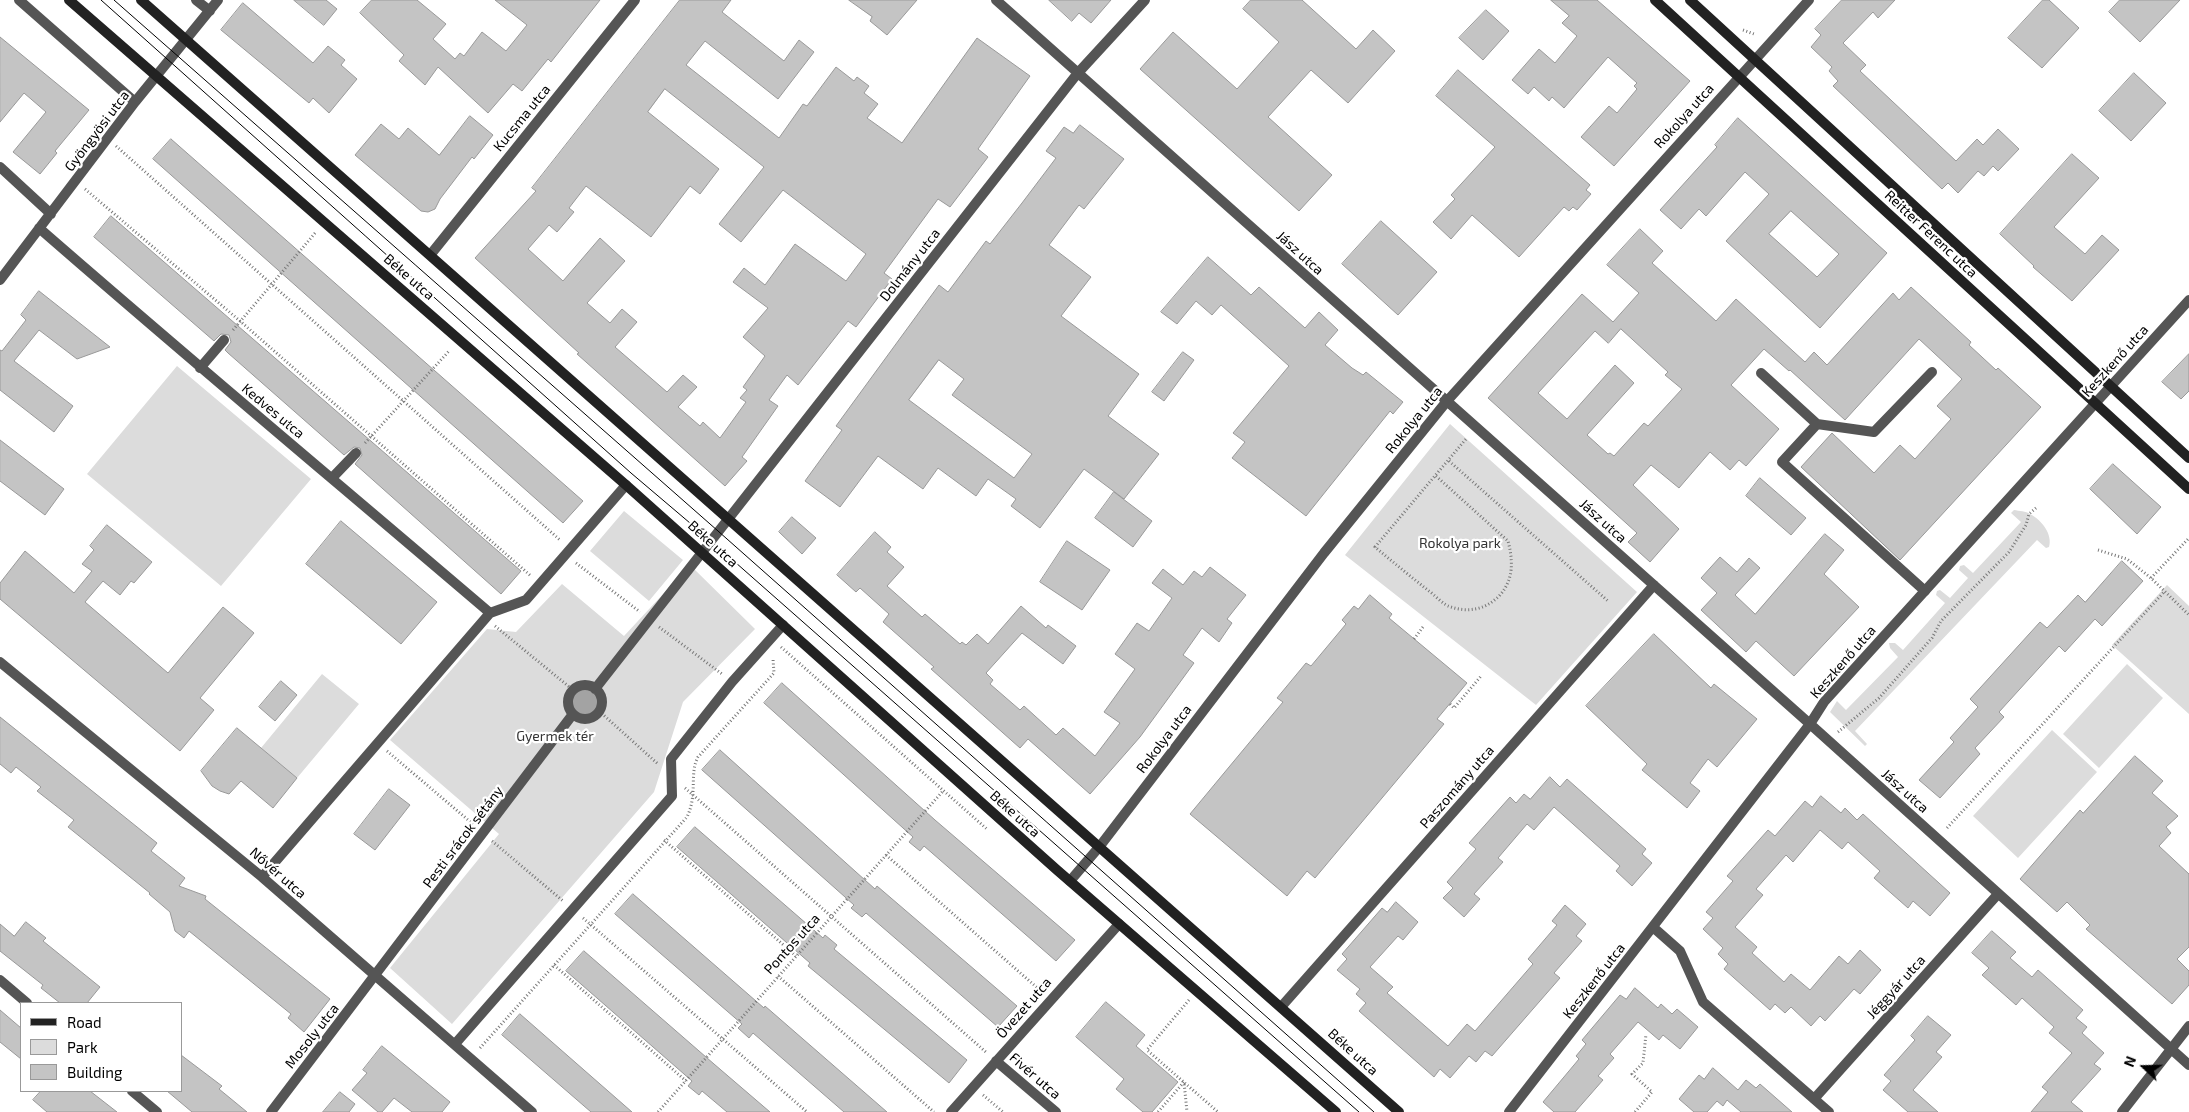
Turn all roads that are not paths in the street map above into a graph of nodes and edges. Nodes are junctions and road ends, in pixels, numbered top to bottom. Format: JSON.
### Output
{"nodes":[{"id":1,"x":19,"y":0,"type":"edge"},
{"id":2,"x":69,"y":0,"type":"edge"},
{"id":3,"x":142,"y":0,"type":"edge"},
{"id":4,"x":196,"y":0,"type":"edge"},
{"id":5,"x":218,"y":0,"type":"edge"},
{"id":6,"x":635,"y":0,"type":"edge"},
{"id":7,"x":996,"y":0,"type":"edge"},
{"id":8,"x":1145,"y":0,"type":"edge"},
{"id":9,"x":1655,"y":0,"type":"edge"},
{"id":10,"x":1690,"y":0,"type":"edge"},
{"id":11,"x":1809,"y":0,"type":"edge"},
{"id":12,"x":210,"y":11,"type":"junction"},
{"id":13,"x":186,"y":40,"type":"junction"},
{"id":14,"x":1754,"y":59,"type":"junction"},
{"id":15,"x":1077,"y":74,"type":"junction"},
{"id":16,"x":157,"y":76,"type":"junction"},
{"id":17,"x":1739,"y":76,"type":"junction"},
{"id":18,"x":135,"y":102,"type":"junction"},
{"id":19,"x":0,"y":167,"type":"edge"},
{"id":20,"x":51,"y":214,"type":"junction"},
{"id":21,"x":40,"y":228,"type":"junction"},
{"id":22,"x":431,"y":254,"type":"junction"},
{"id":23,"x":0,"y":280,"type":"edge"},
{"id":24,"x":2189,"y":300,"type":"edge"},
{"id":25,"x":224,"y":340,"type":"road end"},
{"id":26,"x":200,"y":368,"type":"junction"},
{"id":27,"x":1932,"y":372,"type":"dead end"},
{"id":28,"x":1761,"y":373,"type":"dead end"},
{"id":29,"x":2112,"y":386,"type":"junction"},
{"id":30,"x":1447,"y":401,"type":"junction"},
{"id":31,"x":2096,"y":404,"type":"junction"},
{"id":32,"x":1817,"y":424,"type":"junction"},
{"id":33,"x":356,"y":453,"type":"road end"},
{"id":34,"x":2189,"y":458,"type":"edge"},
{"id":35,"x":332,"y":478,"type":"junction"},
{"id":36,"x":626,"y":485,"type":"junction"},
{"id":37,"x":2189,"y":490,"type":"edge"},
{"id":38,"x":728,"y":519,"type":"junction"},
{"id":39,"x":701,"y":552,"type":"junction"},
{"id":40,"x":1654,"y":585,"type":"junction"},
{"id":41,"x":1925,"y":591,"type":"junction"},
{"id":42,"x":488,"y":616,"type":"junction"},
{"id":43,"x":783,"y":625,"type":"junction"},
{"id":44,"x":0,"y":662,"type":"edge"},
{"id":45,"x":595,"y":688,"type":"junction"},
{"id":46,"x":574,"y":714,"type":"junction"},
{"id":47,"x":1810,"y":724,"type":"junction"},
{"id":48,"x":1100,"y":846,"type":"junction"},
{"id":49,"x":262,"y":877,"type":"junction"},
{"id":50,"x":1070,"y":881,"type":"junction"},
{"id":51,"x":1998,"y":894,"type":"junction"},
{"id":52,"x":1119,"y":924,"type":"junction"},
{"id":53,"x":1654,"y":928,"type":"junction"},
{"id":54,"x":375,"y":976,"type":"junction"},
{"id":55,"x":0,"y":980,"type":"edge"},
{"id":56,"x":27,"y":1002,"type":"edge"},
{"id":57,"x":1281,"y":1007,"type":"junction"},
{"id":58,"x":2189,"y":1026,"type":"edge"},
{"id":59,"x":455,"y":1044,"type":"junction"},
{"id":60,"x":2171,"y":1049,"type":"junction"},
{"id":61,"x":996,"y":1061,"type":"junction"},
{"id":62,"x":2189,"y":1065,"type":"edge"},
{"id":63,"x":133,"y":1092,"type":"edge"},
{"id":64,"x":1814,"y":1099,"type":"junction"},
{"id":65,"x":275,"y":1111,"type":"edge"},
{"id":66,"x":157,"y":1112,"type":"edge"},
{"id":67,"x":532,"y":1112,"type":"edge"},
{"id":68,"x":951,"y":1112,"type":"edge"},
{"id":69,"x":1056,"y":1112,"type":"edge"},
{"id":70,"x":1336,"y":1112,"type":"edge"},
{"id":71,"x":1399,"y":1112,"type":"edge"},
{"id":72,"x":1508,"y":1112,"type":"edge"},
{"id":73,"x":1829,"y":1112,"type":"edge"},
{"id":74,"x":2122,"y":1112,"type":"edge"}],
"edges":[{"from":1,"to":18,"type":"street"},
{"from":2,"to":16,"type":"main road","name":"Béke utca"},
{"from":3,"to":13,"type":"main road","name":"Béke utca"},
{"from":4,"to":12,"type":"street"},
{"from":5,"to":12,"type":"street","name":"Gyöngyösi utca"},
{"from":6,"to":22,"type":"street","name":"Kucsma utca"},
{"from":7,"to":15,"type":"street","name":"Jász utca"},
{"from":8,"to":15,"type":"street","name":"Dolmány utca"},
{"from":9,"to":17,"type":"main road","name":"Reitter Ferenc utca"},
{"from":10,"to":14,"type":"main road","name":"Reitter Ferenc utca"},
{"from":11,"to":14,"type":"street","name":"Rokolya utca"},
{"from":12,"to":13,"type":"street","name":"Gyöngyösi utca"},
{"from":13,"to":16,"type":"street","name":"Gyöngyösi utca"},
{"from":13,"to":22,"type":"main road","name":"Béke utca"},
{"from":14,"to":17,"type":"street","name":"Rokolya utca"},
{"from":14,"to":29,"type":"main road","name":"Reitter Ferenc utca"},
{"from":15,"to":30,"type":"street","name":"Jász utca"},
{"from":15,"to":38,"type":"street","name":"Dolmány utca"},
{"from":16,"to":18,"type":"street","name":"Gyöngyösi utca"},
{"from":16,"to":36,"type":"main road","name":"Béke utca"},
{"from":17,"to":30,"type":"street","name":"Rokolya utca"},
{"from":17,"to":31,"type":"main road","name":"Reitter Ferenc utca"},
{"from":18,"to":20,"type":"street","name":"Gyöngyösi utca"},
{"from":19,"to":20,"type":"street"},
{"from":20,"to":21,"type":"street","name":"Gyöngyösi utca"},
{"from":21,"to":23,"type":"street","name":"Gyöngyösi utca"},
{"from":21,"to":26,"type":"street","name":"Kedves utca"},
{"from":22,"to":38,"type":"main road","name":"Béke utca"},
{"from":24,"to":29,"type":"street","name":"Keszkenő utca"},
{"from":25,"to":26,"type":"street"},
{"from":26,"to":35,"type":"street","name":"Kedves utca"},
{"from":27,"to":32,"type":"street"},
{"from":28,"to":32,"type":"street"},
{"from":29,"to":31,"type":"street","name":"Keszkenő utca"},
{"from":29,"to":34,"type":"main road","name":"Reitter Ferenc utca"},
{"from":30,"to":40,"type":"street","name":"Jász utca"},
{"from":30,"to":48,"type":"street","name":"Rokolya utca"},
{"from":31,"to":37,"type":"main road","name":"Reitter Ferenc utca"},
{"from":31,"to":41,"type":"street","name":"Keszkenő utca"},
{"from":32,"to":41,"type":"street"},
{"from":33,"to":35,"type":"street"},
{"from":35,"to":42,"type":"street","name":"Kedves utca"},
{"from":36,"to":39,"type":"main road","name":"Béke utca"},
{"from":36,"to":42,"type":"street"},
{"from":38,"to":39,"type":"street","name":"Dolmány utca"},
{"from":38,"to":48,"type":"main road","name":"Béke utca"},
{"from":39,"to":43,"type":"main road","name":"Béke utca"},
{"from":39,"to":45,"type":"street"},
{"from":40,"to":47,"type":"street","name":"Jász utca"},
{"from":40,"to":57,"type":"street","name":"Paszomány utca"},
{"from":41,"to":47,"type":"street","name":"Keszkenő utca"},
{"from":42,"to":49,"type":"street"},
{"from":43,"to":50,"type":"main road","name":"Béke utca"},
{"from":43,"to":59,"type":"street"},
{"from":44,"to":49,"type":"street","name":"Nővér utca"},
{"from":45,"to":46,"type":"street"},
{"from":45,"to":46,"type":"street"},
{"from":46,"to":54,"type":"street","name":"Pesti srácok sétány"},
{"from":47,"to":51,"type":"street","name":"Jász utca"},
{"from":47,"to":53,"type":"street","name":"Keszkenő utca"},
{"from":48,"to":50,"type":"street","name":"Rokolya utca"},
{"from":48,"to":57,"type":"main road","name":"Béke utca"},
{"from":49,"to":54,"type":"street","name":"Nővér utca"},
{"from":50,"to":52,"type":"main road","name":"Béke utca"},
{"from":51,"to":60,"type":"street","name":"Jász utca"},
{"from":51,"to":64,"type":"street","name":"Jéggyár utca"},
{"from":52,"to":61,"type":"street","name":"Övezet utca"},
{"from":52,"to":70,"type":"main road","name":"Béke utca"},
{"from":53,"to":64,"type":"street"},
{"from":53,"to":72,"type":"street","name":"Keszkenő utca"},
{"from":54,"to":59,"type":"street","name":"Nővér utca"},
{"from":54,"to":65,"type":"street","name":"Mosoly utca"},
{"from":55,"to":56,"type":"street"},
{"from":57,"to":71,"type":"main road","name":"Béke utca"},
{"from":58,"to":60,"type":"street"},
{"from":59,"to":67,"type":"street","name":"Nővér utca"},
{"from":60,"to":62,"type":"street","name":"Jász utca"},
{"from":60,"to":74,"type":"street"},
{"from":61,"to":68,"type":"street","name":"Övezet utca"},
{"from":61,"to":69,"type":"street","name":"Fivér utca"},
{"from":63,"to":66,"type":"street"},
{"from":64,"to":73,"type":"street"}]}
